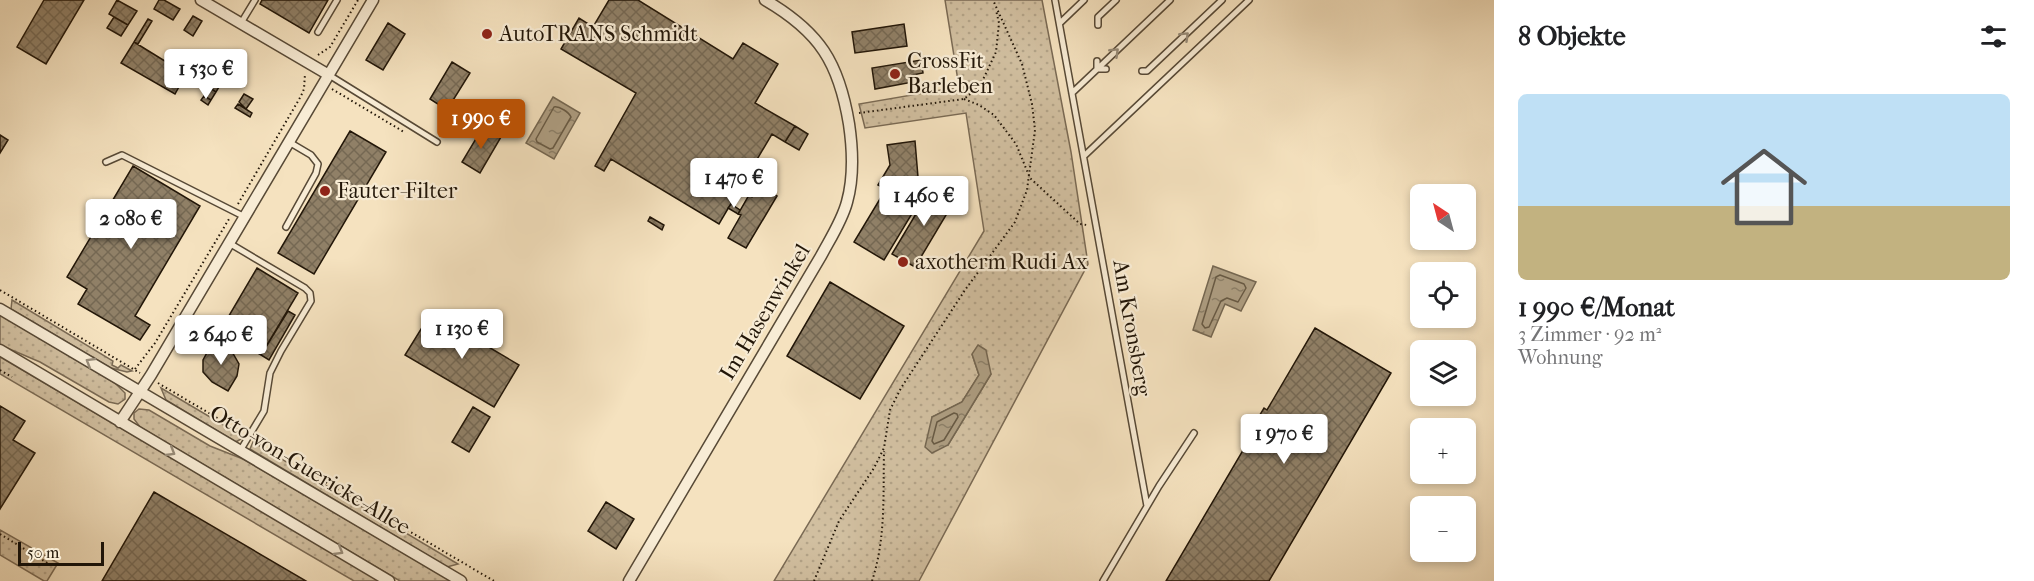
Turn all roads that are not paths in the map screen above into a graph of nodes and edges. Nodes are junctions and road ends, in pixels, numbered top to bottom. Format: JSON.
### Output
{"nodes":[{"id":1,"x":201,"y":0,"type":"edge"},
{"id":2,"x":255,"y":0,"type":"edge"},
{"id":3,"x":337,"y":0,"type":"edge"},
{"id":4,"x":373,"y":0,"type":"edge"},
{"id":5,"x":765,"y":0,"type":"edge"},
{"id":6,"x":1055,"y":0,"type":"edge"},
{"id":7,"x":1084,"y":0,"type":"edge"},
{"id":8,"x":1116,"y":0,"type":"edge"},
{"id":9,"x":1170,"y":0,"type":"edge"},
{"id":10,"x":1222,"y":0,"type":"edge"},
{"id":11,"x":1249,"y":0,"type":"edge"},
{"id":12,"x":241,"y":23,"type":"junction"},
{"id":13,"x":1060,"y":23,"type":"junction"},
{"id":14,"x":1098,"y":25,"type":"dead end"},
{"id":15,"x":318,"y":32,"type":"dead end"},
{"id":16,"x":1097,"y":61,"type":"dead end"},
{"id":17,"x":1097,"y":69,"type":"junction"},
{"id":18,"x":1106,"y":69,"type":"dead end"},
{"id":19,"x":1142,"y":71,"type":"dead end"},
{"id":20,"x":328,"y":75,"type":"junction"},
{"id":21,"x":1072,"y":93,"type":"junction"},
{"id":22,"x":289,"y":142,"type":"junction"},
{"id":23,"x":437,"y":142,"type":"dead end"},
{"id":24,"x":1084,"y":156,"type":"junction"},
{"id":25,"x":106,"y":162,"type":"dead end"},
{"id":26,"x":244,"y":217,"type":"junction"},
{"id":27,"x":286,"y":227,"type":"dead end"},
{"id":28,"x":229,"y":243,"type":"junction"},
{"id":29,"x":0,"y":309,"type":"edge"},
{"id":30,"x":0,"y":350,"type":"edge"},
{"id":31,"x":140,"y":392,"type":"junction"},
{"id":32,"x":120,"y":422,"type":"junction"},
{"id":33,"x":1194,"y":434,"type":"dead end"},
{"id":34,"x":240,"y":451,"type":"junction"},
{"id":35,"x":1147,"y":506,"type":"junction"},
{"id":36,"x":389,"y":581,"type":"edge"},
{"id":37,"x":461,"y":581,"type":"edge"},
{"id":38,"x":629,"y":581,"type":"edge"},
{"id":39,"x":1103,"y":581,"type":"edge"}],
"edges":[{"from":1,"to":12,"type":"street"},
{"from":2,"to":12,"type":"lane"},
{"from":3,"to":15,"type":"lane"},
{"from":4,"to":20,"type":"street"},
{"from":5,"to":38,"type":"street","name":"Im Hasenwinkel"},
{"from":6,"to":13,"type":"lane","name":"Am Kronsberg"},
{"from":7,"to":13,"type":"lane"},
{"from":8,"to":14,"type":"lane"},
{"from":17,"to":9,"type":"lane","one_way":true},
{"from":19,"to":10,"type":"lane","one_way":true},
{"from":11,"to":24,"type":"lane"},
{"from":12,"to":20,"type":"street"},
{"from":13,"to":21,"type":"lane","name":"Am Kronsberg"},
{"from":16,"to":17,"type":"lane"},
{"from":17,"to":18,"type":"lane"},
{"from":17,"to":21,"type":"lane"},
{"from":20,"to":22,"type":"street"},
{"from":20,"to":23,"type":"lane"},
{"from":21,"to":24,"type":"lane","name":"Am Kronsberg"},
{"from":22,"to":26,"type":"street"},
{"from":22,"to":27,"type":"lane"},
{"from":24,"to":35,"type":"lane","name":"Am Kronsberg"},
{"from":25,"to":26,"type":"lane"},
{"from":26,"to":28,"type":"street"},
{"from":28,"to":31,"type":"street"},
{"from":28,"to":34,"type":"lane"},
{"from":31,"to":29,"type":"street","name":"Otto-von-Guericke-Allee","one_way":true},
{"from":30,"to":32,"type":"street"},
{"from":31,"to":32,"type":"street"},
{"from":31,"to":34,"type":"street","name":"Otto-von-Guericke-Allee"},
{"from":32,"to":36,"type":"street","one_way":true},
{"from":33,"to":35,"type":"lane"},
{"from":34,"to":37,"type":"street","name":"Otto-von-Guericke-Allee"},
{"from":35,"to":39,"type":"lane"}]}
